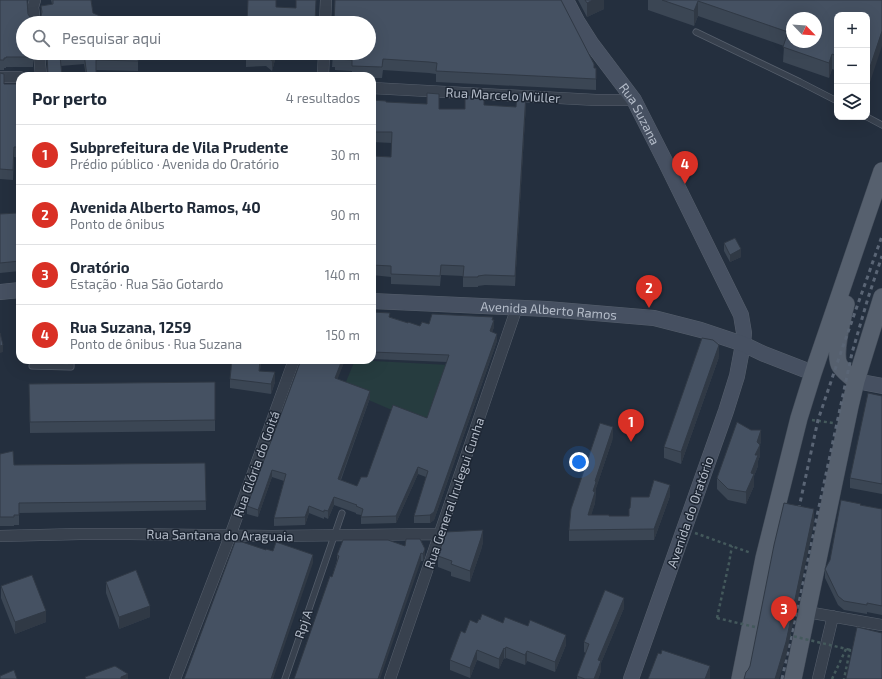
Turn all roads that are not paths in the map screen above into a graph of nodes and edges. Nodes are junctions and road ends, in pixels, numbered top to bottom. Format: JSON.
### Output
{"nodes":[{"id":1,"x":35,"y":0,"type":"edge"},
{"id":2,"x":326,"y":0,"type":"edge"},
{"id":3,"x":566,"y":0,"type":"edge"},
{"id":4,"x":34,"y":16,"type":"edge"},
{"id":5,"x":325,"y":16,"type":"edge"},
{"id":6,"x":696,"y":32,"type":"dead end"},
{"id":7,"x":40,"y":60,"type":"edge"},
{"id":8,"x":324,"y":60,"type":"edge"},
{"id":9,"x":41,"y":72,"type":"edge"},
{"id":10,"x":323,"y":72,"type":"edge"},
{"id":11,"x":0,"y":77,"type":"edge"},
{"id":12,"x":16,"y":77,"type":"edge"},
{"id":13,"x":376,"y":88,"type":"edge"},
{"id":14,"x":834,"y":99,"type":"edge"},
{"id":15,"x":634,"y":100,"type":"junction"},
{"id":16,"x":870,"y":119,"type":"edge"},
{"id":17,"x":882,"y":125,"type":"edge"},
{"id":18,"x":882,"y":171,"type":"edge"},
{"id":19,"x":861,"y":233,"type":"junction"},
{"id":20,"x":16,"y":290,"type":"edge"},
{"id":21,"x":0,"y":292,"type":"edge"},
{"id":22,"x":882,"y":297,"type":"edge"},
{"id":23,"x":376,"y":301,"type":"edge"},
{"id":24,"x":517,"y":307,"type":"junction"},
{"id":25,"x":743,"y":344,"type":"junction"},
{"id":26,"x":71,"y":364,"type":"edge"},
{"id":27,"x":293,"y":364,"type":"edge"},
{"id":28,"x":32,"y":366,"type":"dead end"},
{"id":29,"x":813,"y":373,"type":"junction"},
{"id":30,"x":856,"y":381,"type":"junction"},
{"id":31,"x":882,"y":386,"type":"edge"},
{"id":32,"x":342,"y":513,"type":"dead end"},
{"id":33,"x":440,"y":534,"type":"junction"},
{"id":34,"x":0,"y":536,"type":"edge"},
{"id":35,"x":230,"y":536,"type":"junction"},
{"id":36,"x":334,"y":536,"type":"junction"},
{"id":37,"x":807,"y":612,"type":"junction"},
{"id":38,"x":833,"y":616,"type":"junction"},
{"id":39,"x":882,"y":625,"type":"edge"},
{"id":40,"x":175,"y":679,"type":"edge"},
{"id":41,"x":285,"y":679,"type":"edge"},
{"id":42,"x":390,"y":679,"type":"edge"},
{"id":43,"x":631,"y":679,"type":"edge"},
{"id":44,"x":740,"y":679,"type":"edge"},
{"id":45,"x":793,"y":679,"type":"edge"},
{"id":46,"x":818,"y":679,"type":"edge"}],
"edges":[{"from":1,"to":4,"type":"street"},
{"from":2,"to":5,"type":"street"},
{"from":3,"to":15,"type":"main road","name":"Rua Suzana"},
{"from":6,"to":14,"type":"lane"},
{"from":7,"to":9,"type":"street"},
{"from":8,"to":10,"type":"street"},
{"from":11,"to":12,"type":"street"},
{"from":13,"to":15,"type":"street","name":"Rua Marcelo Müller"},
{"from":15,"to":25,"type":"main road","name":"Rua Suzana"},
{"from":16,"to":17,"type":"lane"},
{"from":18,"to":19,"type":"main road"},
{"from":19,"to":29,"type":"main road"},
{"from":19,"to":30,"type":"main road"},
{"from":20,"to":21,"type":"main road"},
{"from":22,"to":30,"type":"main road"},
{"from":23,"to":24,"type":"main road","name":"Avenida Alberto Ramos"},
{"from":24,"to":25,"type":"main road","name":"Avenida Alberto Ramos"},
{"from":24,"to":33,"type":"street","name":"Rua General Irulegui Cunha"},
{"from":25,"to":29,"type":"main road","name":"Avenida Alberto Ramos"},
{"from":25,"to":43,"type":"main road","name":"Avenida do Oratório"},
{"from":26,"to":28,"type":"lane"},
{"from":27,"to":35,"type":"street","name":"Rua Glória do Goitá"},
{"from":29,"to":44,"type":"main road"},
{"from":30,"to":31,"type":"main road"},
{"from":30,"to":37,"type":"main road"},
{"from":32,"to":36,"type":"lane","name":"Rpj A"},
{"from":33,"to":36,"type":"street","name":"Rua Santana do Araguaia"},
{"from":33,"to":42,"type":"street","name":"Rua General Irulegui Cunha"},
{"from":34,"to":35,"type":"street","name":"Rua Santana do Araguaia"},
{"from":35,"to":36,"type":"street","name":"Rua Santana do Araguaia"},
{"from":35,"to":40,"type":"street","name":"Rua Glória do Goitá"},
{"from":36,"to":41,"type":"lane","name":"Rpj A"},
{"from":37,"to":38,"type":"street"},
{"from":37,"to":45,"type":"main road"},
{"from":38,"to":39,"type":"street"},
{"from":38,"to":46,"type":"street"}]}
